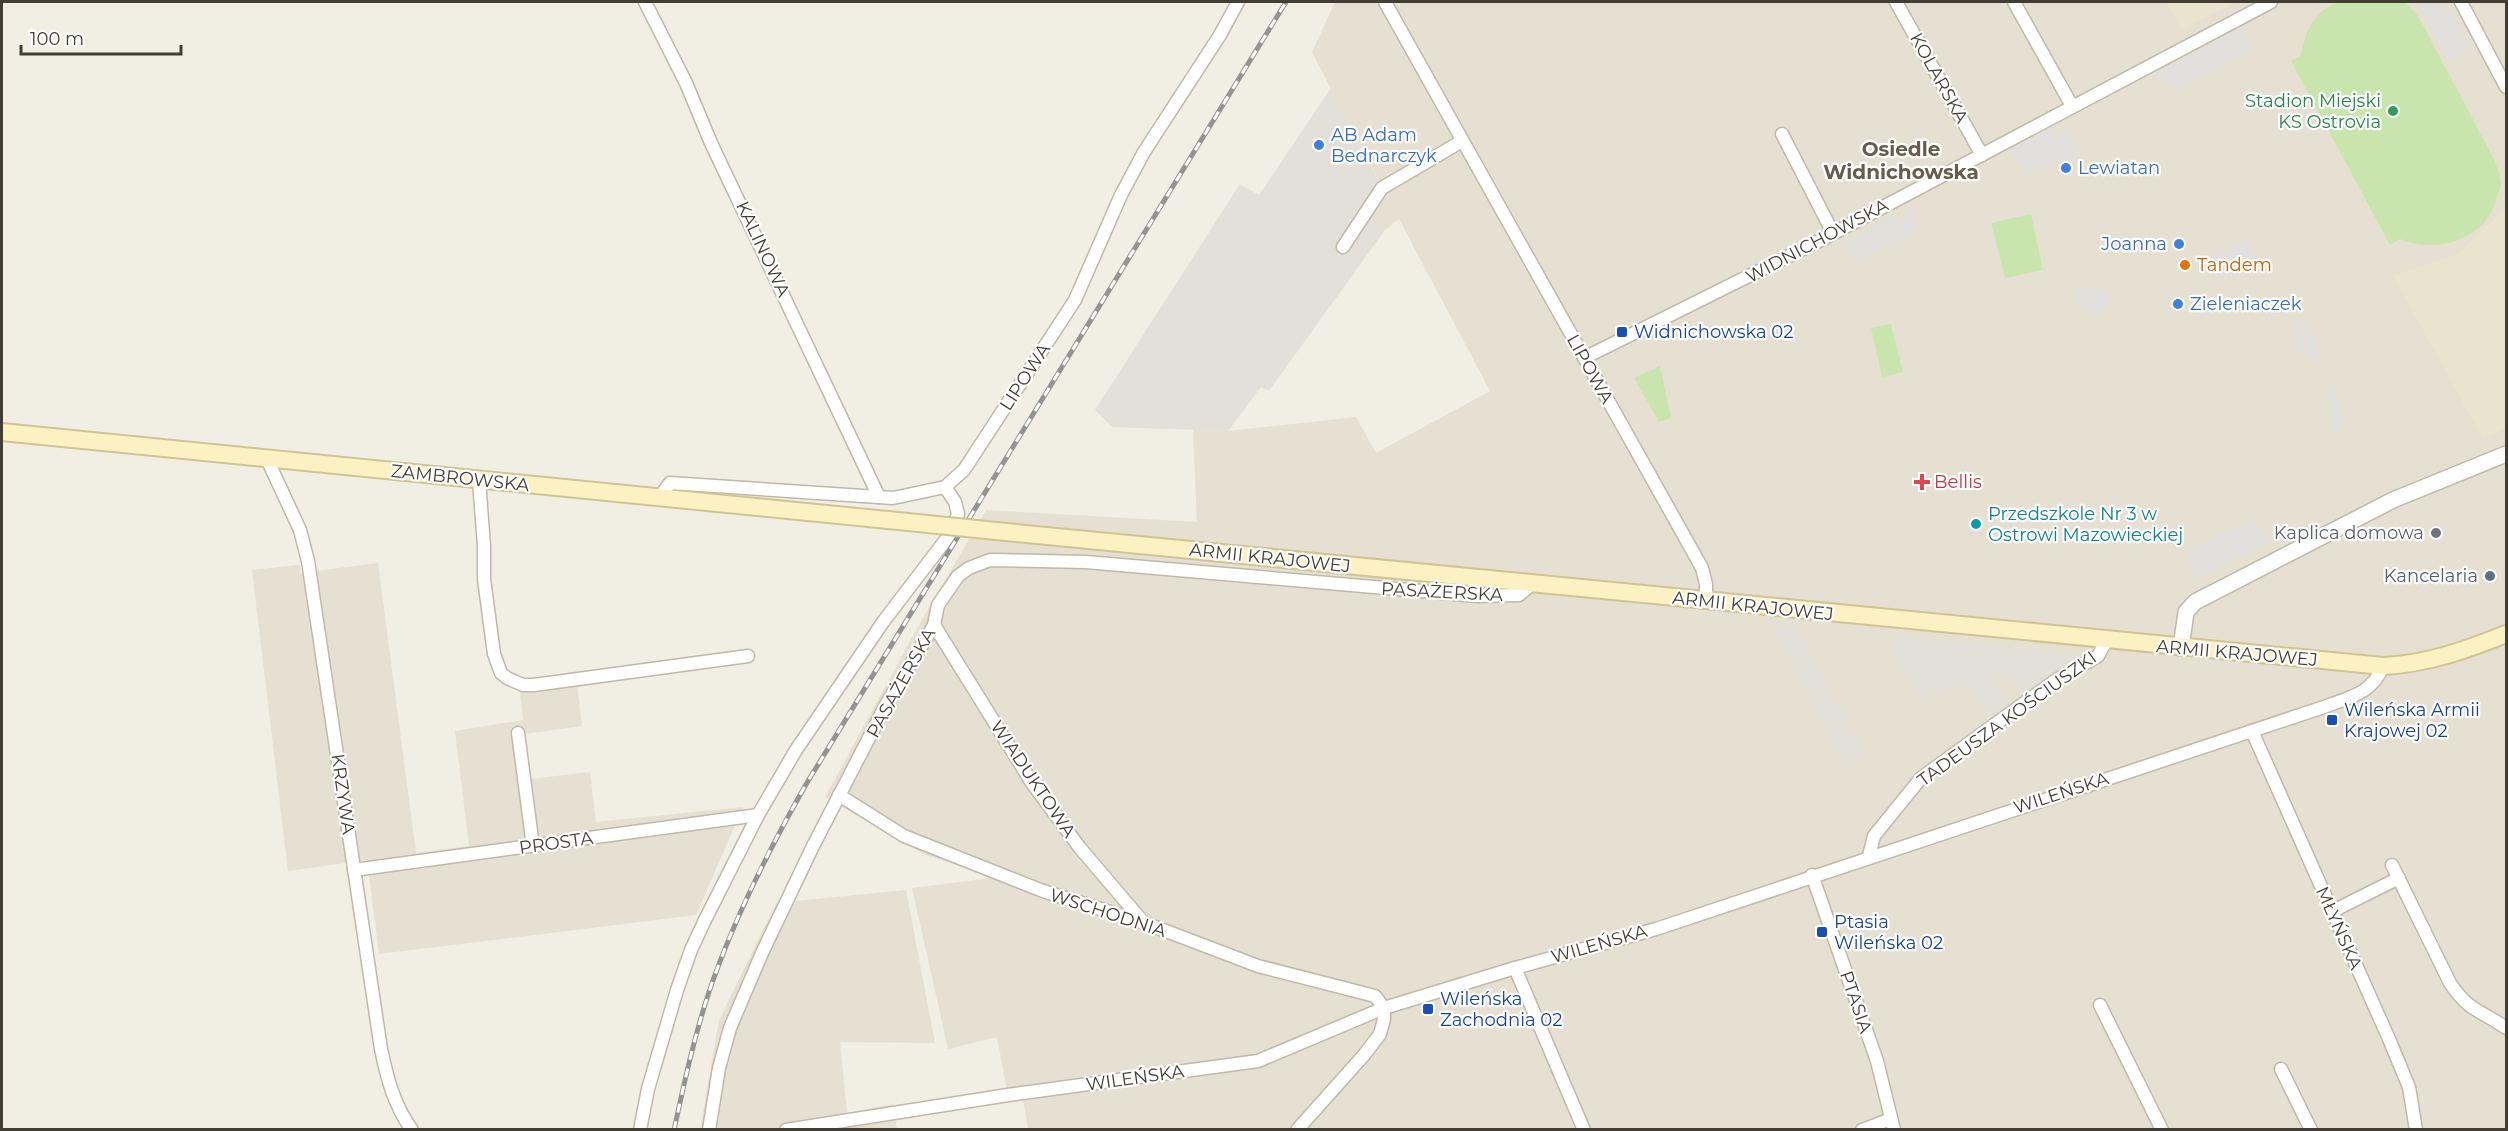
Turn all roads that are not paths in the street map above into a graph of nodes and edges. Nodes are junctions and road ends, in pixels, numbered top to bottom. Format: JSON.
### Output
{"nodes":[{"id":1,"x":645,"y":2,"type":"edge"},
{"id":2,"x":1238,"y":2,"type":"edge"},
{"id":3,"x":1385,"y":2,"type":"edge"},
{"id":4,"x":1896,"y":2,"type":"edge"},
{"id":5,"x":2014,"y":2,"type":"edge"},
{"id":6,"x":2271,"y":2,"type":"edge"},
{"id":7,"x":2461,"y":2,"type":"edge"},
{"id":8,"x":2506,"y":87,"type":"edge"},
{"id":9,"x":2072,"y":106,"type":"junction"},
{"id":10,"x":1782,"y":134,"type":"dead end"},
{"id":11,"x":1462,"y":141,"type":"junction"},
{"id":12,"x":1982,"y":155,"type":"junction"},
{"id":13,"x":1833,"y":233,"type":"junction"},
{"id":14,"x":1343,"y":247,"type":"dead end"},
{"id":15,"x":1584,"y":358,"type":"junction"},
{"id":16,"x":2,"y":432,"type":"edge"},
{"id":17,"x":2506,"y":454,"type":"edge"},
{"id":18,"x":267,"y":459,"type":"junction"},
{"id":19,"x":479,"y":480,"type":"junction"},
{"id":20,"x":945,"y":487,"type":"junction"},
{"id":21,"x":879,"y":497,"type":"junction"},
{"id":22,"x":659,"y":498,"type":"junction"},
{"id":23,"x":918,"y":523,"type":"joint"},
{"id":24,"x":1532,"y":585,"type":"junction"},
{"id":25,"x":1706,"y":601,"type":"junction"},
{"id":26,"x":934,"y":625,"type":"junction"},
{"id":27,"x":2506,"y":634,"type":"edge"},
{"id":28,"x":2106,"y":640,"type":"junction"},
{"id":29,"x":2181,"y":648,"type":"junction"},
{"id":30,"x":748,"y":656,"type":"dead end"},
{"id":31,"x":2384,"y":666,"type":"junction"},
{"id":32,"x":2252,"y":730,"type":"junction"},
{"id":33,"x":518,"y":733,"type":"dead end"},
{"id":34,"x":839,"y":795,"type":"junction"},
{"id":35,"x":758,"y":815,"type":"junction"},
{"id":36,"x":534,"y":846,"type":"junction"},
{"id":37,"x":1869,"y":856,"type":"junction"},
{"id":38,"x":2392,"y":865,"type":"dead end"},
{"id":39,"x":354,"y":870,"type":"junction"},
{"id":40,"x":1812,"y":876,"type":"junction"},
{"id":41,"x":2399,"y":878,"type":"junction"},
{"id":42,"x":2331,"y":912,"type":"junction"},
{"id":43,"x":1145,"y":924,"type":"junction"},
{"id":44,"x":1515,"y":968,"type":"junction"},
{"id":45,"x":2100,"y":1005,"type":"dead end"},
{"id":46,"x":1384,"y":1008,"type":"junction"},
{"id":47,"x":2506,"y":1028,"type":"edge"},
{"id":48,"x":2281,"y":1069,"type":"dead end"},
{"id":49,"x":1892,"y":1124,"type":"edge"},
{"id":50,"x":412,"y":1130,"type":"edge"},
{"id":51,"x":640,"y":1130,"type":"edge"},
{"id":52,"x":709,"y":1130,"type":"edge"},
{"id":53,"x":786,"y":1130,"type":"edge"},
{"id":54,"x":1297,"y":1130,"type":"edge"},
{"id":55,"x":1584,"y":1130,"type":"edge"},
{"id":56,"x":1862,"y":1130,"type":"edge"},
{"id":57,"x":2162,"y":1130,"type":"edge"},
{"id":58,"x":2311,"y":1130,"type":"edge"},
{"id":59,"x":2416,"y":1130,"type":"edge"}],
"edges":[{"from":1,"to":21,"type":"street","name":"KALINOWA"},
{"from":2,"to":20,"type":"street","name":"LIPOWA"},
{"from":3,"to":11,"type":"street","name":"LIPOWA"},
{"from":4,"to":12,"type":"street","name":"KOLARSKA"},
{"from":5,"to":9,"type":"street"},
{"from":6,"to":9,"type":"street","name":"WIDNICHOWSKA"},
{"from":7,"to":8,"type":"street"},
{"from":9,"to":12,"type":"street","name":"WIDNICHOWSKA"},
{"from":10,"to":13,"type":"street"},
{"from":11,"to":14,"type":"street"},
{"from":11,"to":15,"type":"street","name":"LIPOWA"},
{"from":12,"to":13,"type":"street","name":"WIDNICHOWSKA"},
{"from":13,"to":15,"type":"street","name":"WIDNICHOWSKA"},
{"from":15,"to":25,"type":"street","name":"LIPOWA"},
{"from":16,"to":18,"type":"main road","name":"ZAMBROWSKA"},
{"from":17,"to":29,"type":"street"},
{"from":18,"to":19,"type":"main road","name":"ZAMBROWSKA"},
{"from":18,"to":39,"type":"street","name":"KRZYWA"},
{"from":19,"to":22,"type":"main road","name":"ZAMBROWSKA"},
{"from":19,"to":30,"type":"street"},
{"from":20,"to":21,"type":"street"},
{"from":20,"to":35,"type":"street"},
{"from":21,"to":22,"type":"street"},
{"from":22,"to":23,"type":"main road","name":"ZAMBROWSKA"},
{"from":23,"to":24,"type":"main road","name":"ARMII KRAJOWEJ","bridge":true},
{"from":24,"to":25,"type":"main road","name":"ARMII KRAJOWEJ"},
{"from":24,"to":26,"type":"street","name":"PASAŻERSKA"},
{"from":25,"to":28,"type":"main road","name":"ARMII KRAJOWEJ"},
{"from":26,"to":34,"type":"street","name":"PASAŻERSKA"},
{"from":26,"to":43,"type":"street","name":"WIADUKTOWA"},
{"from":27,"to":31,"type":"main road","name":"ARMII KRAJOWEJ"},
{"from":28,"to":29,"type":"main road","name":"ARMII KRAJOWEJ"},
{"from":28,"to":37,"type":"street","name":"TADEUSZA KOŚCIUSZKI"},
{"from":29,"to":31,"type":"main road","name":"ARMII KRAJOWEJ"},
{"from":31,"to":32,"type":"street","name":"WILEŃSKA"},
{"from":32,"to":37,"type":"street","name":"WILEŃSKA"},
{"from":32,"to":42,"type":"street","name":"MŁYŃSKA"},
{"from":33,"to":36,"type":"street"},
{"from":34,"to":43,"type":"street","name":"WSCHODNIA"},
{"from":34,"to":52,"type":"street","name":"PASAŻERSKA"},
{"from":35,"to":36,"type":"street","name":"PROSTA"},
{"from":35,"to":51,"type":"street"},
{"from":36,"to":39,"type":"street","name":"PROSTA"},
{"from":37,"to":40,"type":"street","name":"WILEŃSKA"},
{"from":38,"to":41,"type":"street"},
{"from":39,"to":50,"type":"street","name":"KRZYWA"},
{"from":40,"to":44,"type":"street","name":"WILEŃSKA"},
{"from":40,"to":49,"type":"street","name":"PTASIA"},
{"from":41,"to":42,"type":"street"},
{"from":41,"to":47,"type":"street"},
{"from":42,"to":59,"type":"street","name":"MŁYŃSKA"},
{"from":43,"to":46,"type":"street","name":"WSCHODNIA"},
{"from":44,"to":46,"type":"street","name":"WILEŃSKA"},
{"from":44,"to":55,"type":"street"},
{"from":45,"to":57,"type":"street"},
{"from":46,"to":53,"type":"street","name":"WILEŃSKA"},
{"from":46,"to":54,"type":"street"},
{"from":48,"to":58,"type":"street"},
{"from":49,"to":56,"type":"street"}]}
